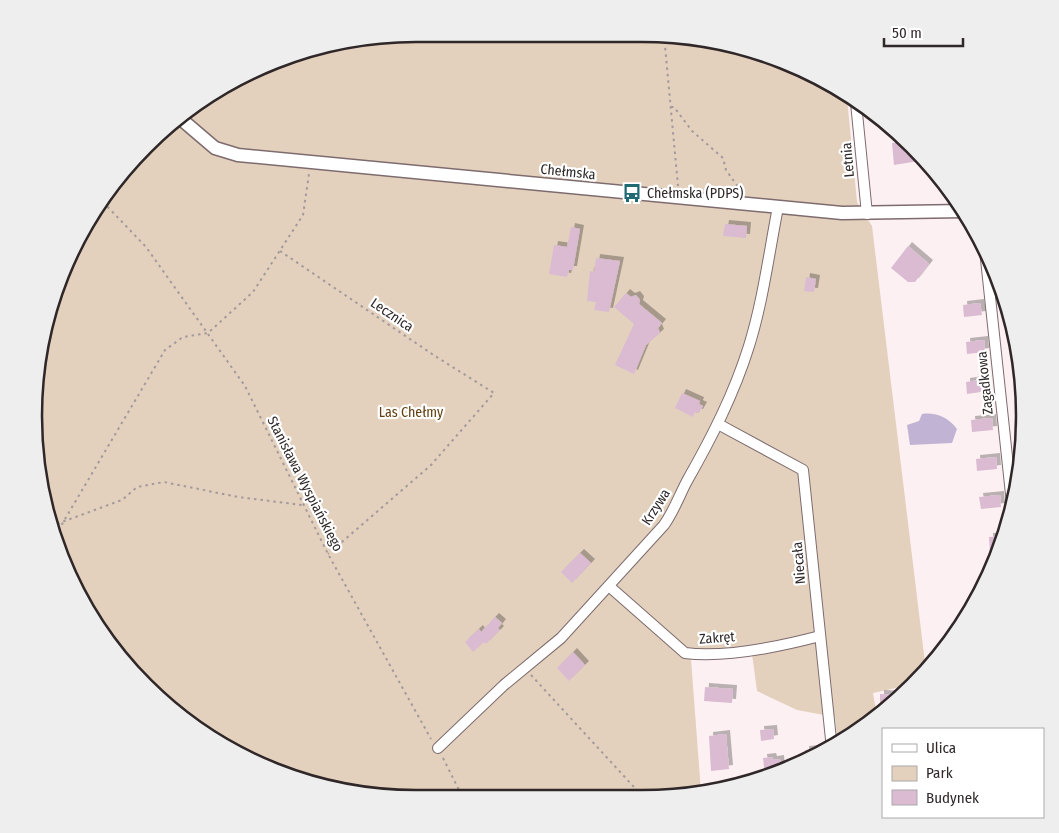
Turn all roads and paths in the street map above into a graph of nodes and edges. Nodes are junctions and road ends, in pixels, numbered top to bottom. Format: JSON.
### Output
{"nodes":[{"id":1,"x":665,"y":43,"type":"edge"},
{"id":2,"x":670,"y":107,"type":"junction"},
{"id":3,"x":857,"y":111,"type":"edge"},
{"id":4,"x":185,"y":123,"type":"edge"},
{"id":5,"x":311,"y":162,"type":"junction"},
{"id":6,"x":741,"y":196,"type":"dead end"},
{"id":7,"x":679,"y":198,"type":"junction"},
{"id":8,"x":108,"y":207,"type":"edge"},
{"id":9,"x":778,"y":207,"type":"junction"},
{"id":10,"x":954,"y":211,"type":"edge"},
{"id":11,"x":867,"y":214,"type":"junction"},
{"id":12,"x":280,"y":251,"type":"junction"},
{"id":13,"x":989,"y":274,"type":"edge"},
{"id":14,"x":208,"y":333,"type":"junction"},
{"id":15,"x":718,"y":424,"type":"junction"},
{"id":16,"x":1010,"y":483,"type":"edge"},
{"id":17,"x":302,"y":505,"type":"junction"},
{"id":18,"x":64,"y":521,"type":"junction"},
{"id":19,"x":58,"y":523,"type":"edge"},
{"id":20,"x":60,"y":528,"type":"edge"},
{"id":21,"x":328,"y":554,"type":"junction"},
{"id":22,"x":610,"y":587,"type":"junction"},
{"id":23,"x":820,"y":636,"type":"junction"},
{"id":24,"x":524,"y":667,"type":"junction"},
{"id":25,"x":831,"y":739,"type":"edge"},
{"id":26,"x":438,"y":748,"type":"junction"},
{"id":27,"x":459,"y":790,"type":"edge"},
{"id":28,"x":637,"y":790,"type":"edge"}],
"edges":[{"from":1,"to":2,"type":"path"},
{"from":2,"to":6,"type":"path"},
{"from":2,"to":7,"type":"path"},
{"from":3,"to":11,"type":"street","name":"Letnia"},
{"from":4,"to":5,"type":"street","name":"Chełmska"},
{"from":5,"to":7,"type":"street","name":"Chełmska"},
{"from":5,"to":12,"type":"path"},
{"from":7,"to":9,"type":"street","name":"Chełmska"},
{"from":8,"to":14,"type":"path","name":"Stanisława Wyspiańskiego"},
{"from":9,"to":11,"type":"street","name":"Chełmska"},
{"from":9,"to":15,"type":"street","name":"Krzywa"},
{"from":10,"to":11,"type":"street","name":"Chełmska"},
{"from":12,"to":14,"type":"path"},
{"from":12,"to":21,"type":"path","name":"Lecznica"},
{"from":13,"to":16,"type":"street","name":"Zagadkowa"},
{"from":14,"to":17,"type":"path","name":"Stanisława Wyspiańskiego"},
{"from":14,"to":18,"type":"path"},
{"from":15,"to":22,"type":"street","name":"Krzywa"},
{"from":15,"to":23,"type":"street","name":"Niecała"},
{"from":17,"to":18,"type":"path"},
{"from":17,"to":21,"type":"path","name":"Stanisława Wyspiańskiego"},
{"from":18,"to":19,"type":"path"},
{"from":18,"to":20,"type":"path"},
{"from":21,"to":26,"type":"path","name":"Stanisława Wyspiańskiego"},
{"from":22,"to":23,"type":"street","name":"Zakręt"},
{"from":22,"to":24,"type":"street","name":"Krzywa"},
{"from":23,"to":25,"type":"street","name":"Niecała"},
{"from":24,"to":26,"type":"street","name":"Krzywa"},
{"from":24,"to":28,"type":"path"},
{"from":26,"to":27,"type":"path","name":"Stanisława Wyspiańskiego"}]}
